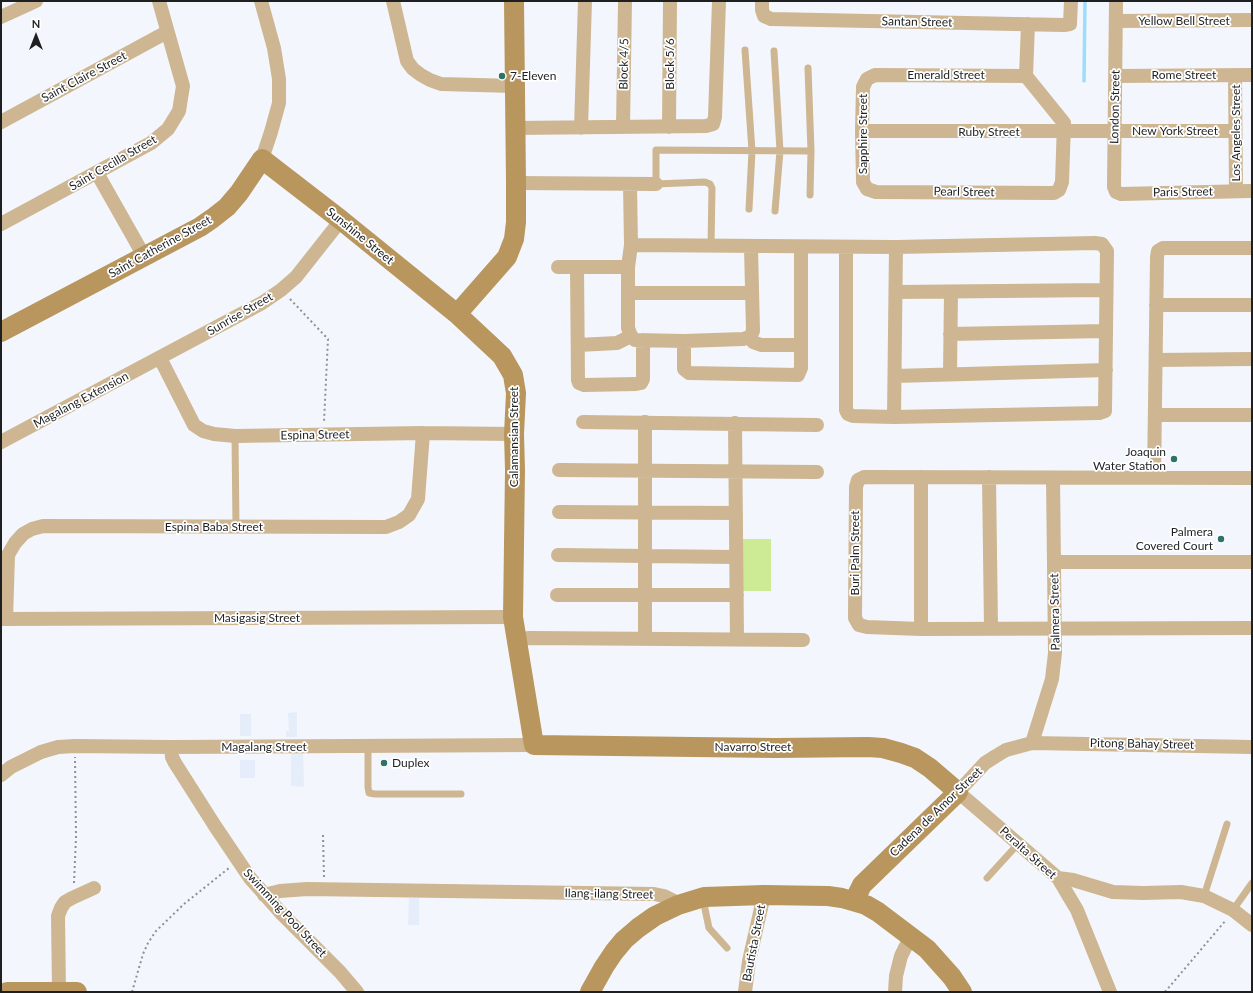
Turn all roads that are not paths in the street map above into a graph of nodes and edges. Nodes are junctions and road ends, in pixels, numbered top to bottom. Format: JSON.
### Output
{"nodes":[{"id":1,"x":36,"y":1,"type":"edge"},
{"id":2,"x":159,"y":1,"type":"edge"},
{"id":3,"x":261,"y":1,"type":"edge"},
{"id":4,"x":393,"y":1,"type":"edge"},
{"id":5,"x":514,"y":1,"type":"edge"},
{"id":6,"x":585,"y":1,"type":"edge"},
{"id":7,"x":625,"y":1,"type":"edge"},
{"id":8,"x":670,"y":1,"type":"edge"},
{"id":9,"x":719,"y":1,"type":"edge"},
{"id":10,"x":762,"y":1,"type":"edge"},
{"id":11,"x":1071,"y":1,"type":"edge"},
{"id":12,"x":1116,"y":1,"type":"edge"},
{"id":13,"x":1,"y":17,"type":"edge"},
{"id":14,"x":1252,"y":20,"type":"edge"},
{"id":15,"x":1116,"y":21,"type":"junction"},
{"id":16,"x":1028,"y":24,"type":"junction"},
{"id":17,"x":168,"y":32,"type":"junction"},
{"id":18,"x":745,"y":50,"type":"dead end"},
{"id":19,"x":774,"y":51,"type":"dead end"},
{"id":20,"x":808,"y":68,"type":"dead end"},
{"id":21,"x":1235,"y":75,"type":"junction"},
{"id":22,"x":1252,"y":75,"type":"edge"},
{"id":23,"x":1026,"y":76,"type":"junction"},
{"id":24,"x":1116,"y":76,"type":"junction"},
{"id":25,"x":867,"y":79,"type":"joint"},
{"id":26,"x":514,"y":86,"type":"junction"},
{"id":27,"x":1,"y":122,"type":"edge"},
{"id":28,"x":623,"y":127,"type":"junction"},
{"id":29,"x":669,"y":127,"type":"junction"},
{"id":30,"x":515,"y":128,"type":"junction"},
{"id":31,"x":581,"y":128,"type":"junction"},
{"id":32,"x":1115,"y":130,"type":"junction"},
{"id":33,"x":862,"y":131,"type":"junction"},
{"id":34,"x":1236,"y":131,"type":"junction"},
{"id":35,"x":1064,"y":132,"type":"junction"},
{"id":36,"x":752,"y":151,"type":"junction"},
{"id":37,"x":780,"y":151,"type":"junction"},
{"id":38,"x":811,"y":151,"type":"junction"},
{"id":39,"x":262,"y":159,"type":"junction"},
{"id":40,"x":97,"y":172,"type":"junction"},
{"id":41,"x":516,"y":183,"type":"junction"},
{"id":42,"x":630,"y":184,"type":"junction"},
{"id":43,"x":656,"y":184,"type":"junction"},
{"id":44,"x":868,"y":189,"type":"joint"},
{"id":45,"x":1236,"y":191,"type":"junction"},
{"id":46,"x":1250,"y":191,"type":"dead end"},
{"id":47,"x":1116,"y":192,"type":"joint"},
{"id":48,"x":810,"y":195,"type":"dead end"},
{"id":49,"x":749,"y":209,"type":"dead end"},
{"id":50,"x":775,"y":211,"type":"dead end"},
{"id":51,"x":341,"y":220,"type":"junction"},
{"id":52,"x":1,"y":224,"type":"edge"},
{"id":53,"x":632,"y":245,"type":"junction"},
{"id":54,"x":711,"y":246,"type":"junction"},
{"id":55,"x":751,"y":247,"type":"junction"},
{"id":56,"x":801,"y":247,"type":"junction"},
{"id":57,"x":846,"y":247,"type":"junction"},
{"id":58,"x":896,"y":247,"type":"junction"},
{"id":59,"x":1252,"y":248,"type":"edge"},
{"id":60,"x":144,"y":256,"type":"junction"},
{"id":61,"x":558,"y":267,"type":"dead end"},
{"id":62,"x":577,"y":267,"type":"junction"},
{"id":63,"x":628,"y":267,"type":"junction"},
{"id":64,"x":1106,"y":290,"type":"junction"},
{"id":65,"x":896,"y":292,"type":"junction"},
{"id":66,"x":951,"y":292,"type":"junction"},
{"id":67,"x":628,"y":293,"type":"junction"},
{"id":68,"x":752,"y":293,"type":"junction"},
{"id":69,"x":1156,"y":305,"type":"junction"},
{"id":70,"x":1252,"y":305,"type":"edge"},
{"id":71,"x":458,"y":314,"type":"junction"},
{"id":72,"x":1106,"y":331,"type":"junction"},
{"id":73,"x":1,"y":332,"type":"edge"},
{"id":74,"x":950,"y":334,"type":"junction"},
{"id":75,"x":750,"y":337,"type":"junction"},
{"id":76,"x":637,"y":338,"type":"junction"},
{"id":77,"x":684,"y":341,"type":"junction"},
{"id":78,"x":578,"y":345,"type":"junction"},
{"id":79,"x":801,"y":346,"type":"junction"},
{"id":80,"x":160,"y":358,"type":"junction"},
{"id":81,"x":1252,"y":359,"type":"edge"},
{"id":82,"x":1156,"y":360,"type":"junction"},
{"id":83,"x":1106,"y":370,"type":"junction"},
{"id":84,"x":950,"y":374,"type":"junction"},
{"id":85,"x":895,"y":376,"type":"junction"},
{"id":86,"x":1252,"y":415,"type":"edge"},
{"id":87,"x":1155,"y":416,"type":"junction"},
{"id":88,"x":894,"y":417,"type":"junction"},
{"id":89,"x":583,"y":422,"type":"dead end"},
{"id":90,"x":645,"y":422,"type":"junction"},
{"id":91,"x":735,"y":424,"type":"junction"},
{"id":92,"x":817,"y":425,"type":"dead end"},
{"id":93,"x":423,"y":433,"type":"junction"},
{"id":94,"x":514,"y":434,"type":"junction"},
{"id":95,"x":235,"y":436,"type":"junction"},
{"id":96,"x":1,"y":442,"type":"edge"},
{"id":97,"x":559,"y":470,"type":"dead end"},
{"id":98,"x":645,"y":471,"type":"junction"},
{"id":99,"x":735,"y":471,"type":"junction"},
{"id":100,"x":817,"y":472,"type":"dead end"},
{"id":101,"x":920,"y":477,"type":"junction"},
{"id":102,"x":989,"y":477,"type":"junction"},
{"id":103,"x":1154,"y":477,"type":"junction"},
{"id":104,"x":1053,"y":478,"type":"junction"},
{"id":105,"x":1252,"y":478,"type":"edge"},
{"id":106,"x":559,"y":512,"type":"dead end"},
{"id":107,"x":645,"y":513,"type":"junction"},
{"id":108,"x":736,"y":513,"type":"junction"},
{"id":109,"x":236,"y":527,"type":"junction"},
{"id":110,"x":558,"y":555,"type":"dead end"},
{"id":111,"x":645,"y":556,"type":"junction"},
{"id":112,"x":736,"y":556,"type":"junction"},
{"id":113,"x":1054,"y":562,"type":"junction"},
{"id":114,"x":1252,"y":562,"type":"edge"},
{"id":115,"x":557,"y":595,"type":"dead end"},
{"id":116,"x":645,"y":595,"type":"junction"},
{"id":117,"x":737,"y":595,"type":"junction"},
{"id":118,"x":513,"y":617,"type":"junction"},
{"id":119,"x":4,"y":619,"type":"edge"},
{"id":120,"x":991,"y":628,"type":"junction"},
{"id":121,"x":1055,"y":628,"type":"junction"},
{"id":122,"x":1252,"y":628,"type":"edge"},
{"id":123,"x":920,"y":629,"type":"junction"},
{"id":124,"x":516,"y":639,"type":"junction"},
{"id":125,"x":645,"y":639,"type":"junction"},
{"id":126,"x":737,"y":639,"type":"junction"},
{"id":127,"x":803,"y":640,"type":"dead end"},
{"id":128,"x":1032,"y":743,"type":"junction"},
{"id":129,"x":534,"y":745,"type":"junction"},
{"id":130,"x":368,"y":746,"type":"junction"},
{"id":131,"x":171,"y":747,"type":"junction"},
{"id":132,"x":1252,"y":747,"type":"edge"},
{"id":133,"x":2,"y":773,"type":"edge"},
{"id":134,"x":958,"y":792,"type":"junction"},
{"id":135,"x":461,"y":794,"type":"dead end"},
{"id":136,"x":1227,"y":824,"type":"dead end"},
{"id":137,"x":1018,"y":844,"type":"junction"},
{"id":138,"x":987,"y":878,"type":"dead end"},
{"id":139,"x":1058,"y":878,"type":"junction"},
{"id":140,"x":1252,"y":883,"type":"edge"},
{"id":141,"x":94,"y":888,"type":"dead end"},
{"id":142,"x":264,"y":895,"type":"junction"},
{"id":143,"x":764,"y":895,"type":"junction"},
{"id":144,"x":1204,"y":896,"type":"junction"},
{"id":145,"x":704,"y":897,"type":"junction"},
{"id":146,"x":854,"y":901,"type":"junction"},
{"id":147,"x":678,"y":905,"type":"junction"},
{"id":148,"x":1233,"y":910,"type":"junction"},
{"id":149,"x":1252,"y":925,"type":"edge"},
{"id":150,"x":911,"y":936,"type":"junction"},
{"id":151,"x":727,"y":948,"type":"dead end"},
{"id":152,"x":7,"y":992,"type":"edge"},
{"id":153,"x":68,"y":992,"type":"edge"},
{"id":154,"x":357,"y":992,"type":"edge"},
{"id":155,"x":590,"y":992,"type":"edge"},
{"id":156,"x":745,"y":992,"type":"edge"},
{"id":157,"x":895,"y":992,"type":"edge"},
{"id":158,"x":962,"y":992,"type":"edge"},
{"id":159,"x":1110,"y":992,"type":"edge"}],
"edges":[{"from":1,"to":13,"type":"street"},
{"from":2,"to":17,"type":"street","name":"Saint Cecilla Street"},
{"from":3,"to":39,"type":"street","name":"Saint Catherine Street"},
{"from":4,"to":26,"type":"street"},
{"from":5,"to":26,"type":"street"},
{"from":6,"to":31,"type":"street"},
{"from":7,"to":28,"type":"street","name":"Block 4/5"},
{"from":8,"to":29,"type":"street","name":"Block 5/6"},
{"from":9,"to":29,"type":"street"},
{"from":10,"to":16,"type":"street","name":"Santan Street"},
{"from":11,"to":16,"type":"street","name":"Santan Street"},
{"from":12,"to":15,"type":"street","name":"London Street"},
{"from":14,"to":15,"type":"street","name":"Yellow Bell Street"},
{"from":15,"to":24,"type":"street","name":"London Street"},
{"from":16,"to":23,"type":"street"},
{"from":17,"to":27,"type":"street","name":"Saint Claire Street"},
{"from":17,"to":40,"type":"street","name":"Saint Cecilla Street"},
{"from":18,"to":36,"type":"lane"},
{"from":19,"to":37,"type":"lane"},
{"from":20,"to":38,"type":"lane"},
{"from":21,"to":22,"type":"street","name":"Rome Street"},
{"from":21,"to":24,"type":"street","name":"Rome Street"},
{"from":21,"to":34,"type":"street","name":"Los Angeles Street"},
{"from":23,"to":25,"type":"street","name":"Emerald Street"},
{"from":23,"to":35,"type":"street"},
{"from":24,"to":32,"type":"street","name":"London Street"},
{"from":25,"to":33,"type":"street","name":"Sapphire Street"},
{"from":26,"to":30,"type":"street"},
{"from":28,"to":29,"type":"street"},
{"from":28,"to":31,"type":"street"},
{"from":30,"to":31,"type":"street"},
{"from":30,"to":41,"type":"street"},
{"from":32,"to":34,"type":"street","name":"New York Street"},
{"from":32,"to":35,"type":"street","name":"Ruby Street"},
{"from":32,"to":47,"type":"street","name":"London Street"},
{"from":33,"to":35,"type":"street","name":"Ruby Street"},
{"from":33,"to":44,"type":"street","name":"Sapphire Street"},
{"from":34,"to":45,"type":"street","name":"Los Angeles Street"},
{"from":35,"to":44,"type":"street","name":"Pearl Street"},
{"from":36,"to":37,"type":"lane"},
{"from":36,"to":43,"type":"lane"},
{"from":36,"to":49,"type":"lane"},
{"from":37,"to":38,"type":"lane"},
{"from":37,"to":50,"type":"lane"},
{"from":38,"to":48,"type":"lane"},
{"from":39,"to":51,"type":"street","name":"Sunshine Street"},
{"from":39,"to":60,"type":"street","name":"Saint Catherine Street"},
{"from":40,"to":52,"type":"street","name":"Saint Cecilla Street"},
{"from":40,"to":60,"type":"street"},
{"from":41,"to":42,"type":"street"},
{"from":41,"to":71,"type":"street"},
{"from":42,"to":43,"type":"street"},
{"from":42,"to":53,"type":"street"},
{"from":43,"to":54,"type":"lane"},
{"from":45,"to":46,"type":"street","name":"Paris Street"},
{"from":45,"to":47,"type":"street","name":"Paris Street"},
{"from":51,"to":71,"type":"street","name":"Sunshine Street"},
{"from":51,"to":80,"type":"street","name":"Sunrise Street"},
{"from":53,"to":54,"type":"street"},
{"from":53,"to":63,"type":"street"},
{"from":54,"to":55,"type":"street"},
{"from":55,"to":56,"type":"street"},
{"from":55,"to":68,"type":"street"},
{"from":56,"to":57,"type":"street"},
{"from":56,"to":79,"type":"street"},
{"from":57,"to":58,"type":"street"},
{"from":57,"to":88,"type":"street"},
{"from":58,"to":64,"type":"street"},
{"from":58,"to":65,"type":"street"},
{"from":59,"to":69,"type":"street"},
{"from":60,"to":73,"type":"street","name":"Saint Catherine Street"},
{"from":61,"to":62,"type":"street"},
{"from":62,"to":63,"type":"street"},
{"from":62,"to":78,"type":"street"},
{"from":63,"to":67,"type":"street"},
{"from":64,"to":66,"type":"street"},
{"from":64,"to":72,"type":"street"},
{"from":65,"to":66,"type":"street"},
{"from":65,"to":85,"type":"street"},
{"from":66,"to":74,"type":"street"},
{"from":67,"to":68,"type":"street"},
{"from":67,"to":76,"type":"street"},
{"from":68,"to":75,"type":"street"},
{"from":69,"to":70,"type":"street"},
{"from":69,"to":82,"type":"street"},
{"from":71,"to":94,"type":"street","name":"Calamansian Street"},
{"from":72,"to":74,"type":"street"},
{"from":72,"to":83,"type":"street"},
{"from":74,"to":84,"type":"street"},
{"from":75,"to":77,"type":"street"},
{"from":75,"to":79,"type":"street"},
{"from":76,"to":77,"type":"street"},
{"from":76,"to":78,"type":"street"},
{"from":76,"to":78,"type":"street"},
{"from":77,"to":79,"type":"street"},
{"from":80,"to":95,"type":"street","name":"Espina Street"},
{"from":80,"to":96,"type":"street","name":"Magalang Extension"},
{"from":81,"to":82,"type":"street"},
{"from":82,"to":87,"type":"street"},
{"from":83,"to":84,"type":"street"},
{"from":83,"to":88,"type":"street"},
{"from":84,"to":85,"type":"street"},
{"from":85,"to":88,"type":"street"},
{"from":86,"to":87,"type":"street"},
{"from":87,"to":103,"type":"street"},
{"from":89,"to":90,"type":"street"},
{"from":90,"to":91,"type":"street"},
{"from":90,"to":98,"type":"street"},
{"from":91,"to":92,"type":"street"},
{"from":91,"to":99,"type":"street"},
{"from":93,"to":94,"type":"street","name":"Espina Street"},
{"from":93,"to":95,"type":"street","name":"Espina Street"},
{"from":93,"to":109,"type":"street","name":"Espina Baba Street"},
{"from":94,"to":118,"type":"street","name":"Calamansian Street"},
{"from":95,"to":109,"type":"lane"},
{"from":97,"to":98,"type":"street"},
{"from":98,"to":99,"type":"street"},
{"from":98,"to":107,"type":"street"},
{"from":99,"to":100,"type":"street"},
{"from":99,"to":108,"type":"street"},
{"from":101,"to":102,"type":"street"},
{"from":101,"to":123,"type":"street"},
{"from":101,"to":123,"type":"street","name":"Buri Palm Street"},
{"from":102,"to":104,"type":"street"},
{"from":102,"to":120,"type":"street"},
{"from":103,"to":104,"type":"street"},
{"from":103,"to":105,"type":"street"},
{"from":104,"to":113,"type":"street","name":"Palmera Street"},
{"from":106,"to":107,"type":"street"},
{"from":107,"to":108,"type":"street"},
{"from":107,"to":111,"type":"street"},
{"from":108,"to":112,"type":"street"},
{"from":109,"to":119,"type":"street","name":"Espina Baba Street"},
{"from":110,"to":111,"type":"street"},
{"from":111,"to":112,"type":"street"},
{"from":111,"to":116,"type":"street"},
{"from":112,"to":117,"type":"street"},
{"from":113,"to":114,"type":"street"},
{"from":113,"to":121,"type":"street","name":"Palmera Street"},
{"from":115,"to":116,"type":"street"},
{"from":116,"to":117,"type":"street"},
{"from":116,"to":125,"type":"street"},
{"from":117,"to":126,"type":"street"},
{"from":118,"to":119,"type":"street","name":"Masigasig Street"},
{"from":118,"to":124,"type":"street","name":"Calamansian Street"},
{"from":120,"to":121,"type":"street"},
{"from":120,"to":123,"type":"street"},
{"from":121,"to":122,"type":"street"},
{"from":121,"to":128,"type":"street","name":"Palmera Street"},
{"from":124,"to":125,"type":"street"},
{"from":124,"to":129,"type":"street","name":"Calamansian Street"},
{"from":125,"to":126,"type":"street"},
{"from":126,"to":127,"type":"street"},
{"from":128,"to":132,"type":"street","name":"Pitong Bahay Street"},
{"from":128,"to":134,"type":"street","name":"Cadena de Amor Street"},
{"from":129,"to":130,"type":"street","name":"Magalang Street"},
{"from":129,"to":134,"type":"street","name":"Navarro Street"},
{"from":130,"to":131,"type":"street","name":"Magalang Street"},
{"from":130,"to":135,"type":"lane"},
{"from":131,"to":133,"type":"street","name":"Magalang Street"},
{"from":131,"to":142,"type":"street","name":"Swimming Pool Street"},
{"from":134,"to":137,"type":"street","name":"Peralta Street"},
{"from":134,"to":146,"type":"street","name":"Cadena de Amor Street"},
{"from":136,"to":144,"type":"lane"},
{"from":137,"to":138,"type":"lane"},
{"from":137,"to":139,"type":"street","name":"Peralta Street"},
{"from":139,"to":144,"type":"street"},
{"from":139,"to":159,"type":"street","name":"Peralta Street"},
{"from":140,"to":148,"type":"lane"},
{"from":141,"to":153,"type":"street"},
{"from":142,"to":147,"type":"street","name":"Ilang-ilang Street"},
{"from":142,"to":154,"type":"street","name":"Swimming Pool Street"},
{"from":143,"to":145,"type":"street"},
{"from":143,"to":146,"type":"street"},
{"from":143,"to":156,"type":"street","name":"Bautista Street"},
{"from":144,"to":148,"type":"street"},
{"from":145,"to":147,"type":"street"},
{"from":145,"to":151,"type":"lane"},
{"from":146,"to":150,"type":"street"},
{"from":147,"to":155,"type":"street"},
{"from":148,"to":149,"type":"street"},
{"from":150,"to":157,"type":"street"},
{"from":150,"to":158,"type":"street"},
{"from":152,"to":153,"type":"street"}]}
